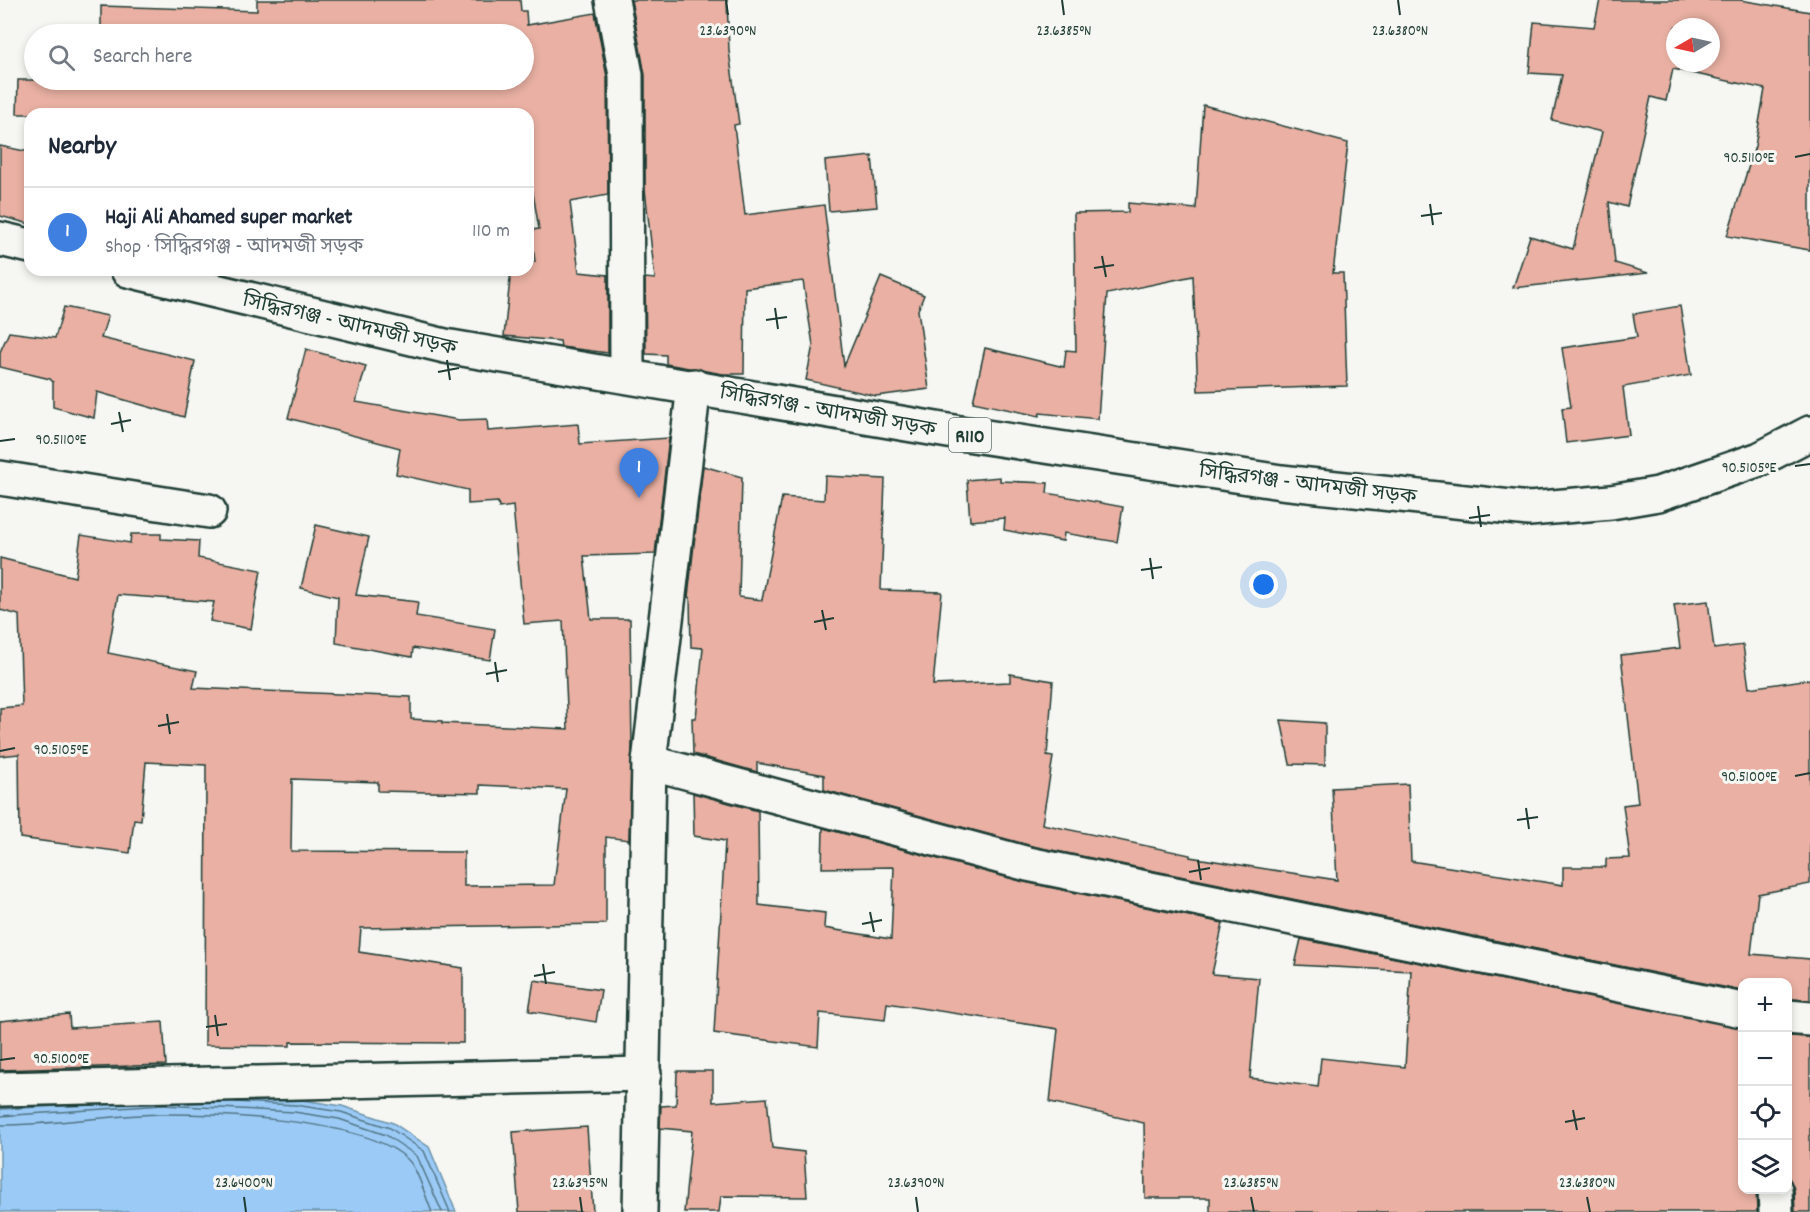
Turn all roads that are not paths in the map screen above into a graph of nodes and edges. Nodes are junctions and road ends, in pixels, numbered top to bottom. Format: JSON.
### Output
{"nodes":[{"id":1,"x":612,"y":0,"type":"edge"},
{"id":2,"x":0,"y":238,"type":"edge"},
{"id":3,"x":24,"y":244,"type":"edge"},
{"id":4,"x":153,"y":276,"type":"edge"},
{"id":5,"x":627,"y":375,"type":"junction"},
{"id":6,"x":694,"y":386,"type":"junction"},
{"id":7,"x":1810,"y":433,"type":"edge"},
{"id":8,"x":0,"y":477,"type":"edge"},
{"id":9,"x":209,"y":511,"type":"dead end"},
{"id":10,"x":649,"y":762,"type":"junction"},
{"id":11,"x":1738,"y":1009,"type":"edge"},
{"id":12,"x":1792,"y":1017,"type":"edge"},
{"id":13,"x":1810,"y":1019,"type":"edge"},
{"id":14,"x":644,"y":1074,"type":"junction"},
{"id":15,"x":0,"y":1089,"type":"edge"},
{"id":16,"x":1775,"y":1194,"type":"edge"},
{"id":17,"x":640,"y":1212,"type":"edge"},
{"id":18,"x":1776,"y":1212,"type":"edge"}],
"edges":[{"from":1,"to":5,"type":"street"},
{"from":2,"to":3,"type":"street"},
{"from":4,"to":5,"type":"street","name":"সিদ্ধিরগঞ্জ - আদমজী সড়ক","number":"R110"},
{"from":5,"to":6,"type":"street","name":"সিদ্ধিরগঞ্জ - আদমজী সড়ক","number":"R110"},
{"from":6,"to":7,"type":"street","name":"সিদ্ধিরগঞ্জ - আদমজী সড়ক","number":"R110"},
{"from":6,"to":10,"type":"street"},
{"from":8,"to":9,"type":"street"},
{"from":10,"to":11,"type":"street"},
{"from":10,"to":14,"type":"street"},
{"from":12,"to":13,"type":"street"},
{"from":14,"to":15,"type":"street"},
{"from":14,"to":17,"type":"street"},
{"from":16,"to":18,"type":"street"}]}
